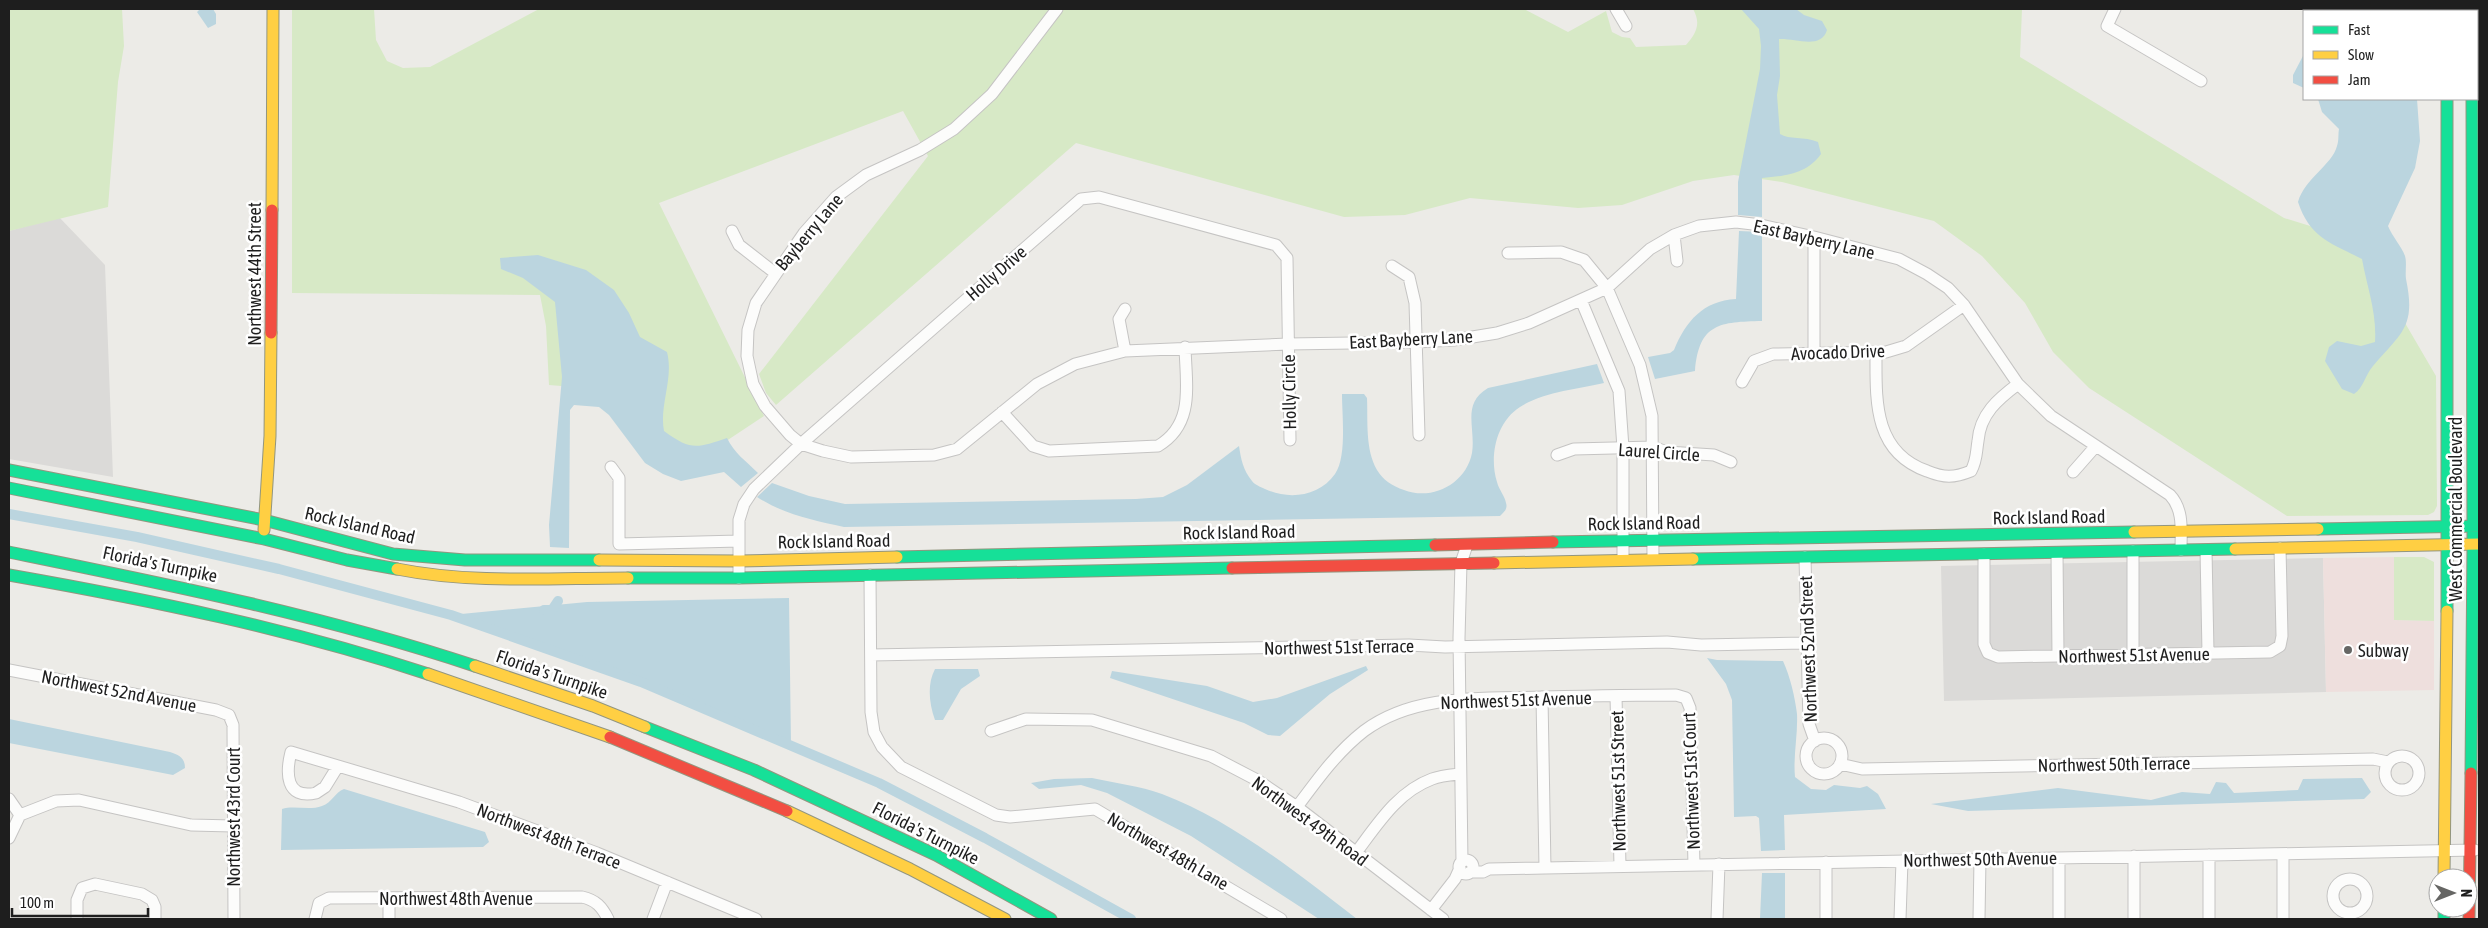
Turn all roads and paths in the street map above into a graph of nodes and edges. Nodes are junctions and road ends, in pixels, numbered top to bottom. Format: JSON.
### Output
{"nodes":[{"id":1,"x":274,"y":9,"type":"edge"},
{"id":2,"x":1058,"y":9,"type":"edge"},
{"id":3,"x":1616,"y":9,"type":"edge"},
{"id":4,"x":2115,"y":9,"type":"edge"},
{"id":5,"x":1626,"y":26,"type":"dead end"},
{"id":6,"x":2200,"y":81,"type":"dead end"},
{"id":7,"x":2447,"y":100,"type":"edge"},
{"id":8,"x":2472,"y":100,"type":"edge"},
{"id":9,"x":732,"y":231,"type":"dead end"},
{"id":10,"x":1674,"y":235,"type":"junction"},
{"id":11,"x":1814,"y":237,"type":"junction"},
{"id":12,"x":1508,"y":253,"type":"dead end"},
{"id":13,"x":1677,"y":261,"type":"dead end"},
{"id":14,"x":1392,"y":266,"type":"dead end"},
{"id":15,"x":775,"y":272,"type":"junction"},
{"id":16,"x":1606,"y":288,"type":"junction"},
{"id":17,"x":1581,"y":300,"type":"junction"},
{"id":18,"x":1964,"y":305,"type":"junction"},
{"id":19,"x":1125,"y":309,"type":"dead end"},
{"id":20,"x":1417,"y":342,"type":"junction"},
{"id":21,"x":1288,"y":344,"type":"junction"},
{"id":22,"x":1185,"y":347,"type":"junction"},
{"id":23,"x":1125,"y":351,"type":"junction"},
{"id":24,"x":1814,"y":352,"type":"junction"},
{"id":25,"x":1876,"y":353,"type":"junction"},
{"id":26,"x":1742,"y":382,"type":"dead end"},
{"id":27,"x":2018,"y":384,"type":"junction"},
{"id":28,"x":1002,"y":412,"type":"junction"},
{"id":29,"x":1419,"y":435,"type":"dead end"},
{"id":30,"x":1290,"y":440,"type":"dead end"},
{"id":31,"x":802,"y":444,"type":"junction"},
{"id":32,"x":2095,"y":447,"type":"junction"},
{"id":33,"x":1623,"y":448,"type":"junction"},
{"id":34,"x":1653,"y":448,"type":"junction"},
{"id":35,"x":1557,"y":455,"type":"dead end"},
{"id":36,"x":1731,"y":462,"type":"dead end"},
{"id":37,"x":611,"y":467,"type":"dead end"},
{"id":38,"x":9,"y":470,"type":"edge"},
{"id":39,"x":2073,"y":472,"type":"dead end"},
{"id":40,"x":9,"y":488,"type":"edge"},
{"id":41,"x":264,"y":520,"type":"junction"},
{"id":42,"x":2448,"y":526,"type":"junction"},
{"id":43,"x":2476,"y":526,"type":"edge"},
{"id":44,"x":2181,"y":532,"type":"junction"},
{"id":45,"x":264,"y":539,"type":"junction"},
{"id":46,"x":1653,"y":540,"type":"junction"},
{"id":47,"x":739,"y":541,"type":"junction"},
{"id":48,"x":1623,"y":541,"type":"junction"},
{"id":49,"x":2448,"y":544,"type":"junction"},
{"id":50,"x":2476,"y":544,"type":"edge"},
{"id":51,"x":1467,"y":545,"type":"junction"},
{"id":52,"x":2280,"y":548,"type":"junction"},
{"id":53,"x":2181,"y":550,"type":"junction"},
{"id":54,"x":2206,"y":550,"type":"junction"},
{"id":55,"x":2133,"y":551,"type":"junction"},
{"id":56,"x":9,"y":552,"type":"edge"},
{"id":57,"x":2057,"y":553,"type":"junction"},
{"id":58,"x":1984,"y":554,"type":"junction"},
{"id":59,"x":410,"y":556,"type":"junction"},
{"id":60,"x":1805,"y":557,"type":"junction"},
{"id":61,"x":1653,"y":558,"type":"junction"},
{"id":62,"x":1623,"y":559,"type":"junction"},
{"id":63,"x":740,"y":561,"type":"junction"},
{"id":64,"x":1461,"y":563,"type":"junction"},
{"id":65,"x":407,"y":572,"type":"junction"},
{"id":66,"x":9,"y":575,"type":"edge"},
{"id":67,"x":870,"y":575,"type":"junction"},
{"id":68,"x":739,"y":578,"type":"junction"},
{"id":69,"x":1806,"y":643,"type":"junction"},
{"id":70,"x":1459,"y":646,"type":"junction"},
{"id":71,"x":2208,"y":653,"type":"junction"},
{"id":72,"x":871,"y":655,"type":"junction"},
{"id":73,"x":2133,"y":655,"type":"junction"},
{"id":74,"x":2058,"y":656,"type":"junction"},
{"id":75,"x":9,"y":670,"type":"edge"},
{"id":76,"x":1616,"y":696,"type":"junction"},
{"id":77,"x":1542,"y":697,"type":"junction"},
{"id":78,"x":1686,"y":698,"type":"joint"},
{"id":79,"x":1458,"y":699,"type":"junction"},
{"id":80,"x":228,"y":715,"type":"joint"},
{"id":81,"x":991,"y":732,"type":"dead end"},
{"id":82,"x":1815,"y":741,"type":"junction"},
{"id":83,"x":2388,"y":762,"type":"dead end"},
{"id":84,"x":1840,"y":764,"type":"junction"},
{"id":85,"x":338,"y":766,"type":"junction"},
{"id":86,"x":1459,"y":774,"type":"junction"},
{"id":87,"x":9,"y":799,"type":"edge"},
{"id":88,"x":1297,"y":807,"type":"junction"},
{"id":89,"x":20,"y":816,"type":"junction"},
{"id":90,"x":233,"y":826,"type":"junction"},
{"id":91,"x":9,"y":838,"type":"edge"},
{"id":92,"x":2443,"y":850,"type":"junction"},
{"id":93,"x":2475,"y":850,"type":"edge"},
{"id":94,"x":1356,"y":854,"type":"junction"},
{"id":95,"x":2283,"y":854,"type":"junction"},
{"id":96,"x":2209,"y":855,"type":"junction"},
{"id":97,"x":2134,"y":856,"type":"junction"},
{"id":98,"x":2059,"y":858,"type":"junction"},
{"id":99,"x":1980,"y":859,"type":"junction"},
{"id":100,"x":1902,"y":861,"type":"junction"},
{"id":101,"x":1826,"y":862,"type":"junction"},
{"id":102,"x":1719,"y":864,"type":"junction"},
{"id":103,"x":1694,"y":865,"type":"junction"},
{"id":104,"x":1620,"y":866,"type":"junction"},
{"id":105,"x":1466,"y":867,"type":"junction"},
{"id":106,"x":1546,"y":868,"type":"junction"},
{"id":107,"x":2444,"y":868,"type":"edge"},
{"id":108,"x":666,"y":882,"type":"junction"},
{"id":109,"x":389,"y":898,"type":"junction"},
{"id":110,"x":1431,"y":910,"type":"junction"},
{"id":111,"x":77,"y":919,"type":"edge"},
{"id":112,"x":155,"y":919,"type":"edge"},
{"id":113,"x":234,"y":919,"type":"edge"},
{"id":114,"x":315,"y":919,"type":"edge"},
{"id":115,"x":389,"y":919,"type":"edge"},
{"id":116,"x":608,"y":919,"type":"edge"},
{"id":117,"x":653,"y":919,"type":"edge"},
{"id":118,"x":756,"y":919,"type":"edge"},
{"id":119,"x":1005,"y":919,"type":"edge"},
{"id":120,"x":1051,"y":919,"type":"edge"},
{"id":121,"x":1281,"y":919,"type":"edge"},
{"id":122,"x":1443,"y":919,"type":"edge"},
{"id":123,"x":1718,"y":919,"type":"edge"},
{"id":124,"x":1826,"y":919,"type":"edge"},
{"id":125,"x":1900,"y":919,"type":"edge"},
{"id":126,"x":1979,"y":919,"type":"edge"},
{"id":127,"x":2059,"y":919,"type":"edge"},
{"id":128,"x":2134,"y":919,"type":"edge"},
{"id":129,"x":2209,"y":919,"type":"edge"},
{"id":130,"x":2283,"y":919,"type":"edge"},
{"id":131,"x":2469,"y":919,"type":"edge"}],
"edges":[{"from":1,"to":41,"type":"main road","name":"Northwest 44th Street"},
{"from":2,"to":15,"type":"street","name":"Bayberry Lane"},
{"from":3,"to":5,"type":"street"},
{"from":4,"to":6,"type":"street"},
{"from":7,"to":42,"type":"main road","name":"West Commercial Boulevard"},
{"from":8,"to":43,"type":"main road","name":"West Commercial Boulevard"},
{"from":9,"to":15,"type":"street"},
{"from":10,"to":11,"type":"street","name":"East Bayberry Lane"},
{"from":10,"to":13,"type":"street"},
{"from":10,"to":16,"type":"street","name":"East Bayberry Lane"},
{"from":11,"to":18,"type":"street","name":"East Bayberry Lane"},
{"from":11,"to":24,"type":"street"},
{"from":12,"to":16,"type":"street"},
{"from":14,"to":20,"type":"street"},
{"from":15,"to":31,"type":"street","name":"Bayberry Lane"},
{"from":16,"to":17,"type":"street","name":"East Bayberry Lane"},
{"from":16,"to":34,"type":"street"},
{"from":17,"to":20,"type":"street","name":"East Bayberry Lane"},
{"from":17,"to":33,"type":"street"},
{"from":18,"to":25,"type":"street","name":"Avocado Drive"},
{"from":18,"to":27,"type":"street","name":"East Bayberry Lane"},
{"from":19,"to":23,"type":"street"},
{"from":20,"to":21,"type":"street","name":"East Bayberry Lane"},
{"from":20,"to":29,"type":"street"},
{"from":21,"to":22,"type":"street","name":"East Bayberry Lane"},
{"from":21,"to":30,"type":"street","name":"Holly Circle"},
{"from":21,"to":31,"type":"street","name":"Holly Drive"},
{"from":22,"to":23,"type":"street","name":"East Bayberry Lane"},
{"from":22,"to":28,"type":"street"},
{"from":23,"to":28,"type":"street","name":"East Bayberry Lane"},
{"from":24,"to":25,"type":"street","name":"Avocado Drive"},
{"from":24,"to":26,"type":"street","name":"Avocado Drive"},
{"from":25,"to":27,"type":"street"},
{"from":27,"to":32,"type":"street","name":"East Bayberry Lane"},
{"from":28,"to":31,"type":"street","name":"East Bayberry Lane"},
{"from":31,"to":47,"type":"street","name":"Holly Drive"},
{"from":32,"to":39,"type":"street"},
{"from":32,"to":44,"type":"street","name":"East Bayberry Lane"},
{"from":33,"to":34,"type":"street","name":"Laurel Circle"},
{"from":33,"to":35,"type":"street","name":"Laurel Circle"},
{"from":33,"to":48,"type":"street"},
{"from":34,"to":36,"type":"street","name":"Laurel Circle"},
{"from":34,"to":46,"type":"street"},
{"from":37,"to":47,"type":"street"},
{"from":38,"to":41,"type":"main road","name":"Rock Island Road"},
{"from":40,"to":45,"type":"main road","name":"Rock Island Road"},
{"from":41,"to":45,"type":"main road","name":"Northwest 44th Street"},
{"from":41,"to":59,"type":"main road","name":"Rock Island Road"},
{"from":42,"to":43,"type":"main road","name":"Rock Island Road"},
{"from":42,"to":44,"type":"main road","name":"Rock Island Road"},
{"from":42,"to":49,"type":"main road","name":"West Commercial Boulevard"},
{"from":43,"to":50,"type":"main road","name":"West Commercial Boulevard"},
{"from":44,"to":46,"type":"main road","name":"Rock Island Road"},
{"from":44,"to":53,"type":"street","name":"East Bayberry Lane"},
{"from":45,"to":65,"type":"main road","name":"Rock Island Road"},
{"from":46,"to":48,"type":"main road","name":"Rock Island Road"},
{"from":46,"to":61,"type":"street"},
{"from":47,"to":63,"type":"street","name":"Holly Drive"},
{"from":48,"to":51,"type":"main road","name":"Rock Island Road"},
{"from":48,"to":62,"type":"street"},
{"from":49,"to":50,"type":"main road","name":"Rock Island Road"},
{"from":49,"to":52,"type":"main road","name":"Rock Island Road"},
{"from":49,"to":92,"type":"main road","name":"West Commercial Boulevard"},
{"from":50,"to":93,"type":"main road","name":"West Commercial Boulevard"},
{"from":51,"to":63,"type":"main road","name":"Rock Island Road"},
{"from":51,"to":64,"type":"street"},
{"from":52,"to":54,"type":"main road","name":"Rock Island Road"},
{"from":52,"to":71,"type":"street","name":"Northwest 51st Avenue"},
{"from":53,"to":54,"type":"main road","name":"Rock Island Road"},
{"from":53,"to":55,"type":"main road","name":"Rock Island Road"},
{"from":54,"to":71,"type":"street"},
{"from":55,"to":57,"type":"main road","name":"Rock Island Road"},
{"from":55,"to":73,"type":"street"},
{"from":56,"to":120,"type":"main road","name":"Florida's Turnpike"},
{"from":57,"to":58,"type":"main road","name":"Rock Island Road"},
{"from":57,"to":74,"type":"street"},
{"from":58,"to":60,"type":"main road","name":"Rock Island Road"},
{"from":58,"to":74,"type":"street","name":"Northwest 51st Avenue"},
{"from":59,"to":63,"type":"main road","name":"Rock Island Road"},
{"from":59,"to":65,"type":"main road"},
{"from":60,"to":61,"type":"main road","name":"Rock Island Road"},
{"from":60,"to":69,"type":"street","name":"Northwest 52nd Street"},
{"from":61,"to":62,"type":"main road","name":"Rock Island Road"},
{"from":62,"to":64,"type":"main road","name":"Rock Island Road"},
{"from":63,"to":68,"type":"street","name":"Holly Drive"},
{"from":64,"to":67,"type":"main road","name":"Rock Island Road"},
{"from":64,"to":70,"type":"street"},
{"from":65,"to":68,"type":"main road","name":"Rock Island Road"},
{"from":66,"to":119,"type":"main road"},
{"from":67,"to":68,"type":"main road","name":"Rock Island Road"},
{"from":67,"to":72,"type":"street","name":"Northwest 48th Lane"},
{"from":69,"to":70,"type":"street","name":"Northwest 51st Terrace"},
{"from":69,"to":82,"type":"street","name":"Northwest 52nd Street"},
{"from":70,"to":72,"type":"street","name":"Northwest 51st Terrace"},
{"from":70,"to":79,"type":"street"},
{"from":71,"to":73,"type":"street","name":"Northwest 51st Avenue"},
{"from":72,"to":121,"type":"street","name":"Northwest 48th Lane"},
{"from":73,"to":74,"type":"street","name":"Northwest 51st Avenue"},
{"from":75,"to":80,"type":"street","name":"Northwest 52nd Avenue"},
{"from":76,"to":77,"type":"street","name":"Northwest 51st Avenue"},
{"from":76,"to":78,"type":"street","name":"Northwest 51st Avenue"},
{"from":76,"to":104,"type":"street","name":"Northwest 51st Street"},
{"from":77,"to":79,"type":"street","name":"Northwest 51st Avenue"},
{"from":77,"to":106,"type":"street"},
{"from":78,"to":103,"type":"street","name":"Northwest 51st Court"},
{"from":79,"to":86,"type":"street"},
{"from":79,"to":88,"type":"street","name":"Northwest 51st Avenue"},
{"from":80,"to":90,"type":"street","name":"Northwest 43rd Court"},
{"from":81,"to":88,"type":"street","name":"Northwest 49th Road"},
{"from":82,"to":84,"type":"street"},
{"from":82,"to":84,"type":"street"},
{"from":83,"to":84,"type":"street","name":"Northwest 50th Terrace"},
{"from":85,"to":85,"type":"street","name":"Northwest 48th Terrace"},
{"from":85,"to":108,"type":"street","name":"Northwest 48th Terrace"},
{"from":86,"to":94,"type":"street"},
{"from":86,"to":105,"type":"street"},
{"from":87,"to":89,"type":"street"},
{"from":88,"to":94,"type":"street","name":"Northwest 49th Road"},
{"from":89,"to":90,"type":"street"},
{"from":89,"to":91,"type":"street"},
{"from":90,"to":113,"type":"street","name":"Northwest 43rd Court"},
{"from":92,"to":93,"type":"street","name":"Northwest 50th Avenue"},
{"from":92,"to":95,"type":"street","name":"Northwest 50th Avenue"},
{"from":92,"to":107,"type":"main road","name":"West Commercial Boulevard"},
{"from":93,"to":131,"type":"main road","name":"West Commercial Boulevard"},
{"from":94,"to":110,"type":"street","name":"Northwest 49th Road"},
{"from":95,"to":96,"type":"street","name":"Northwest 50th Avenue"},
{"from":95,"to":130,"type":"street"},
{"from":96,"to":97,"type":"street","name":"Northwest 50th Avenue"},
{"from":96,"to":129,"type":"street"},
{"from":97,"to":98,"type":"street","name":"Northwest 50th Avenue"},
{"from":97,"to":128,"type":"street"},
{"from":98,"to":99,"type":"street","name":"Northwest 50th Avenue"},
{"from":98,"to":127,"type":"street"},
{"from":99,"to":100,"type":"street","name":"Northwest 50th Avenue"},
{"from":99,"to":126,"type":"street"},
{"from":100,"to":101,"type":"street","name":"Northwest 50th Avenue"},
{"from":100,"to":125,"type":"street"},
{"from":101,"to":102,"type":"street","name":"Northwest 50th Avenue"},
{"from":101,"to":124,"type":"street"},
{"from":102,"to":103,"type":"street","name":"Northwest 50th Avenue"},
{"from":102,"to":123,"type":"street","name":"Northwest 51st Court"},
{"from":103,"to":104,"type":"street","name":"Northwest 50th Avenue"},
{"from":104,"to":106,"type":"street","name":"Northwest 50th Avenue"},
{"from":105,"to":106,"type":"street","name":"Northwest 50th Avenue"},
{"from":105,"to":110,"type":"street"},
{"from":108,"to":117,"type":"street"},
{"from":108,"to":118,"type":"street","name":"Northwest 48th Terrace"},
{"from":109,"to":114,"type":"street","name":"Northwest 48th Avenue"},
{"from":109,"to":115,"type":"street"},
{"from":109,"to":116,"type":"street","name":"Northwest 48th Avenue"},
{"from":110,"to":122,"type":"street","name":"Northwest 49th Road"},
{"from":111,"to":112,"type":"street"}]}
